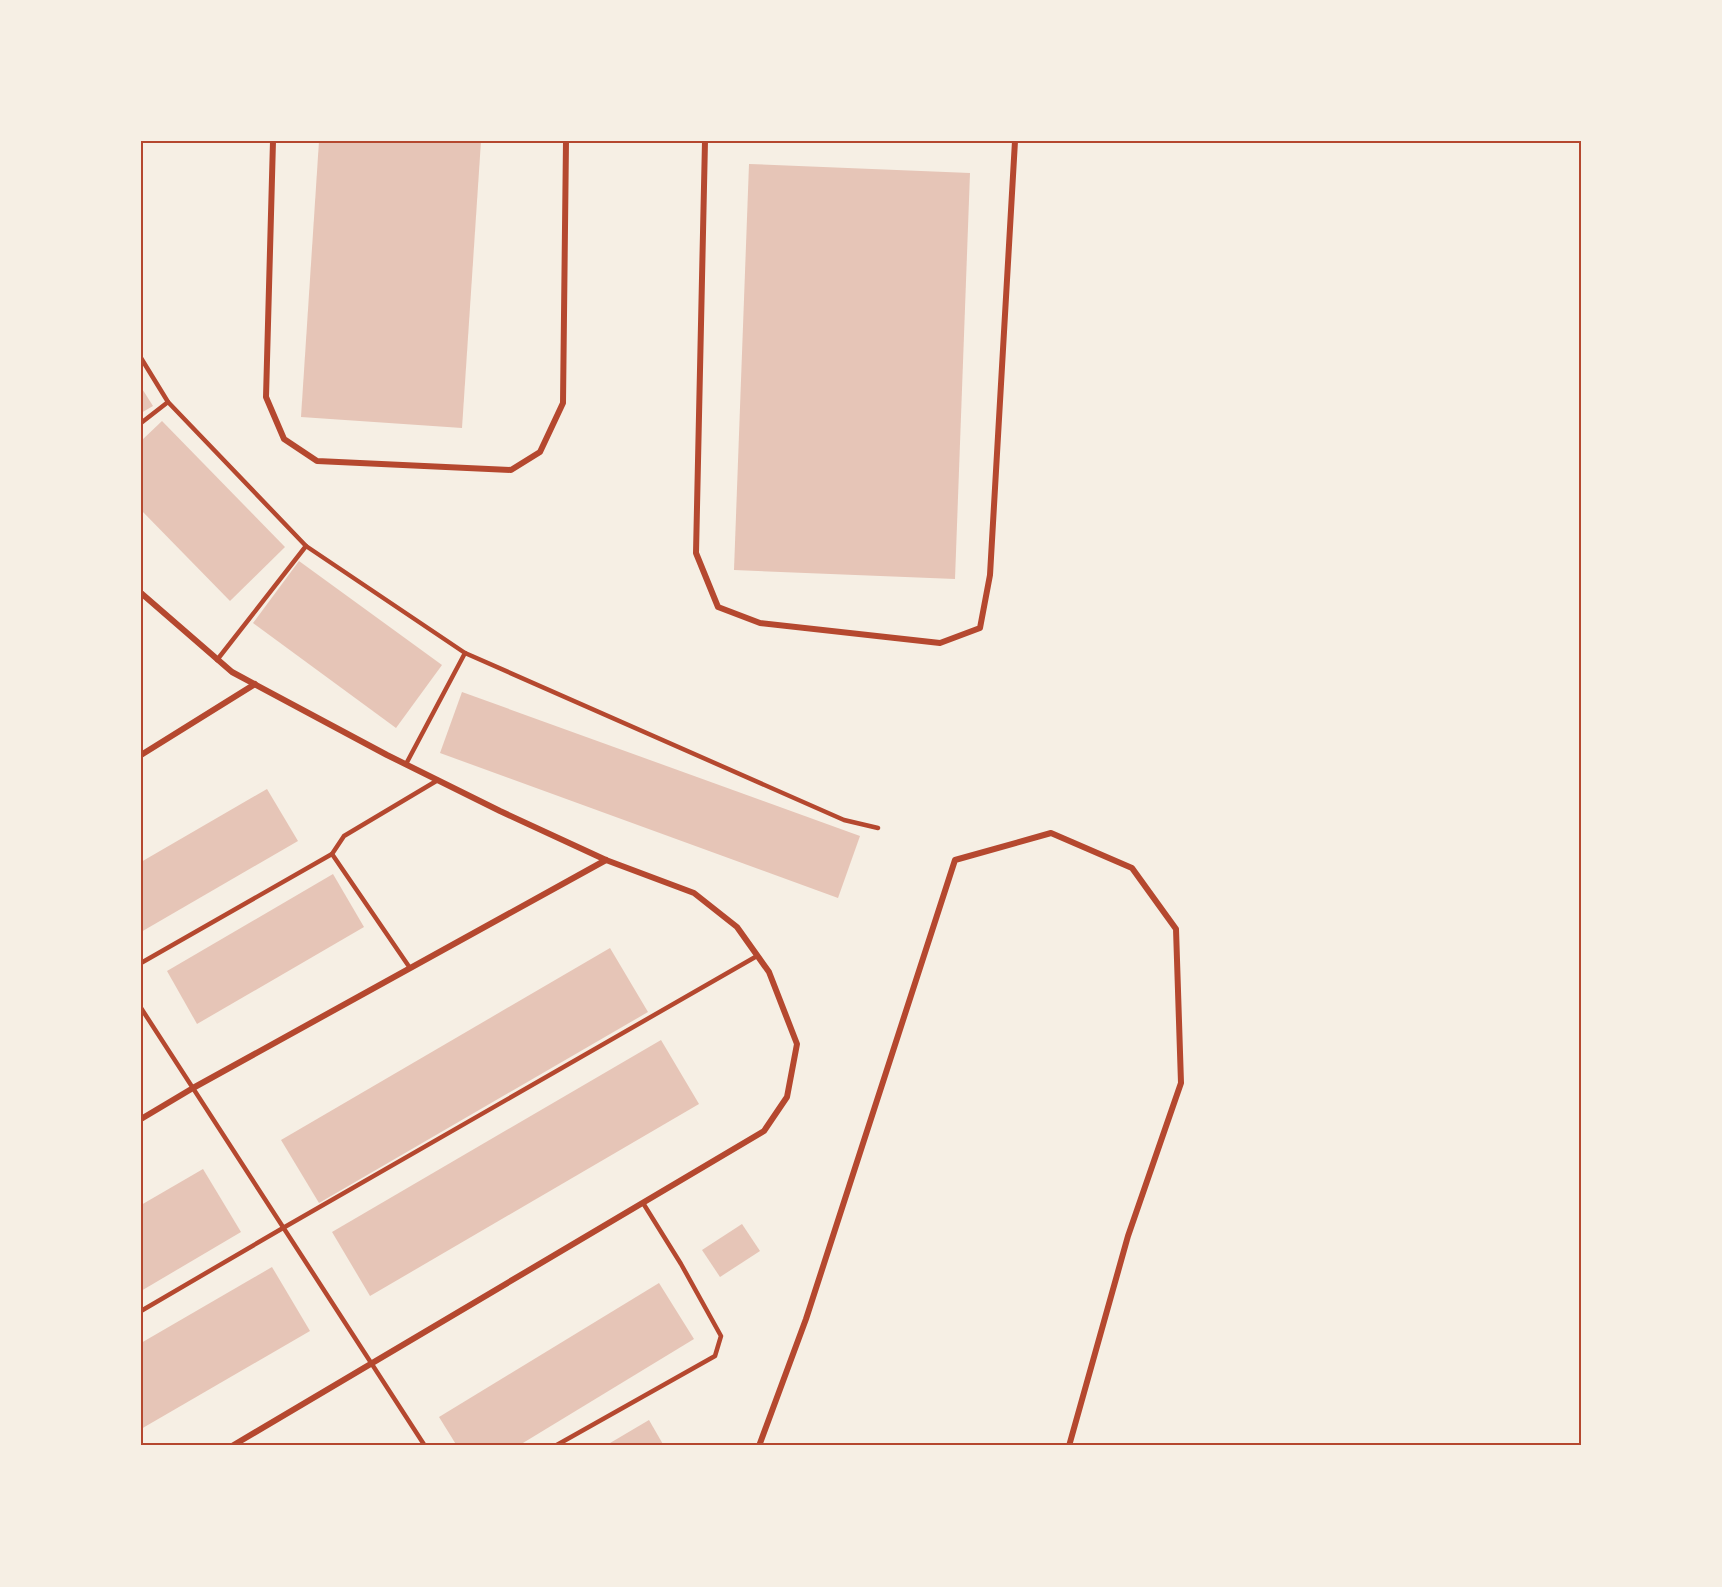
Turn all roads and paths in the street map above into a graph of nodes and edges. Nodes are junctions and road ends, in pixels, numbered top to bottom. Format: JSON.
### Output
{"nodes":[{"id":1,"x":273,"y":141,"type":"edge"},
{"id":2,"x":566,"y":141,"type":"edge"},
{"id":3,"x":705,"y":141,"type":"edge"},
{"id":4,"x":1015,"y":141,"type":"edge"},
{"id":5,"x":141,"y":358,"type":"edge"},
{"id":6,"x":168,"y":402,"type":"junction"},
{"id":7,"x":141,"y":423,"type":"edge"},
{"id":8,"x":306,"y":546,"type":"junction"},
{"id":9,"x":142,"y":598,"type":"edge"},
{"id":10,"x":465,"y":654,"type":"junction"},
{"id":11,"x":217,"y":660,"type":"junction"},
{"id":12,"x":255,"y":684,"type":"junction"},
{"id":13,"x":141,"y":755,"type":"edge"},
{"id":14,"x":406,"y":764,"type":"junction"},
{"id":15,"x":438,"y":780,"type":"junction"},
{"id":16,"x":878,"y":828,"type":"dead end"},
{"id":17,"x":332,"y":854,"type":"junction"},
{"id":18,"x":606,"y":860,"type":"junction"},
{"id":19,"x":758,"y":956,"type":"junction"},
{"id":20,"x":141,"y":963,"type":"edge"},
{"id":21,"x":410,"y":968,"type":"junction"},
{"id":22,"x":141,"y":1008,"type":"edge"},
{"id":23,"x":193,"y":1088,"type":"junction"},
{"id":24,"x":141,"y":1119,"type":"edge"},
{"id":25,"x":643,"y":1203,"type":"junction"},
{"id":26,"x":283,"y":1228,"type":"junction"},
{"id":27,"x":141,"y":1311,"type":"edge"},
{"id":28,"x":371,"y":1364,"type":"junction"},
{"id":29,"x":232,"y":1446,"type":"edge"},
{"id":30,"x":424,"y":1446,"type":"edge"},
{"id":31,"x":555,"y":1446,"type":"edge"},
{"id":32,"x":759,"y":1446,"type":"edge"},
{"id":33,"x":1069,"y":1446,"type":"edge"}],
"edges":[{"from":1,"to":2,"type":"street"},
{"from":3,"to":4,"type":"street"},
{"from":5,"to":6,"type":"lane"},
{"from":6,"to":7,"type":"lane"},
{"from":6,"to":8,"type":"lane"},
{"from":8,"to":10,"type":"lane"},
{"from":8,"to":11,"type":"lane"},
{"from":9,"to":11,"type":"street"},
{"from":10,"to":14,"type":"lane"},
{"from":10,"to":16,"type":"lane"},
{"from":11,"to":12,"type":"street"},
{"from":12,"to":13,"type":"street"},
{"from":12,"to":14,"type":"street"},
{"from":14,"to":15,"type":"street"},
{"from":15,"to":17,"type":"lane"},
{"from":15,"to":18,"type":"street"},
{"from":17,"to":20,"type":"lane"},
{"from":17,"to":21,"type":"lane"},
{"from":18,"to":19,"type":"street"},
{"from":18,"to":21,"type":"street"},
{"from":19,"to":25,"type":"street"},
{"from":19,"to":26,"type":"lane"},
{"from":21,"to":23,"type":"street"},
{"from":22,"to":23,"type":"lane"},
{"from":23,"to":24,"type":"street"},
{"from":23,"to":26,"type":"lane"},
{"from":25,"to":28,"type":"street"},
{"from":25,"to":31,"type":"lane"},
{"from":26,"to":27,"type":"lane"},
{"from":26,"to":28,"type":"lane"},
{"from":28,"to":29,"type":"street"},
{"from":28,"to":30,"type":"lane"},
{"from":32,"to":33,"type":"street"}]}
